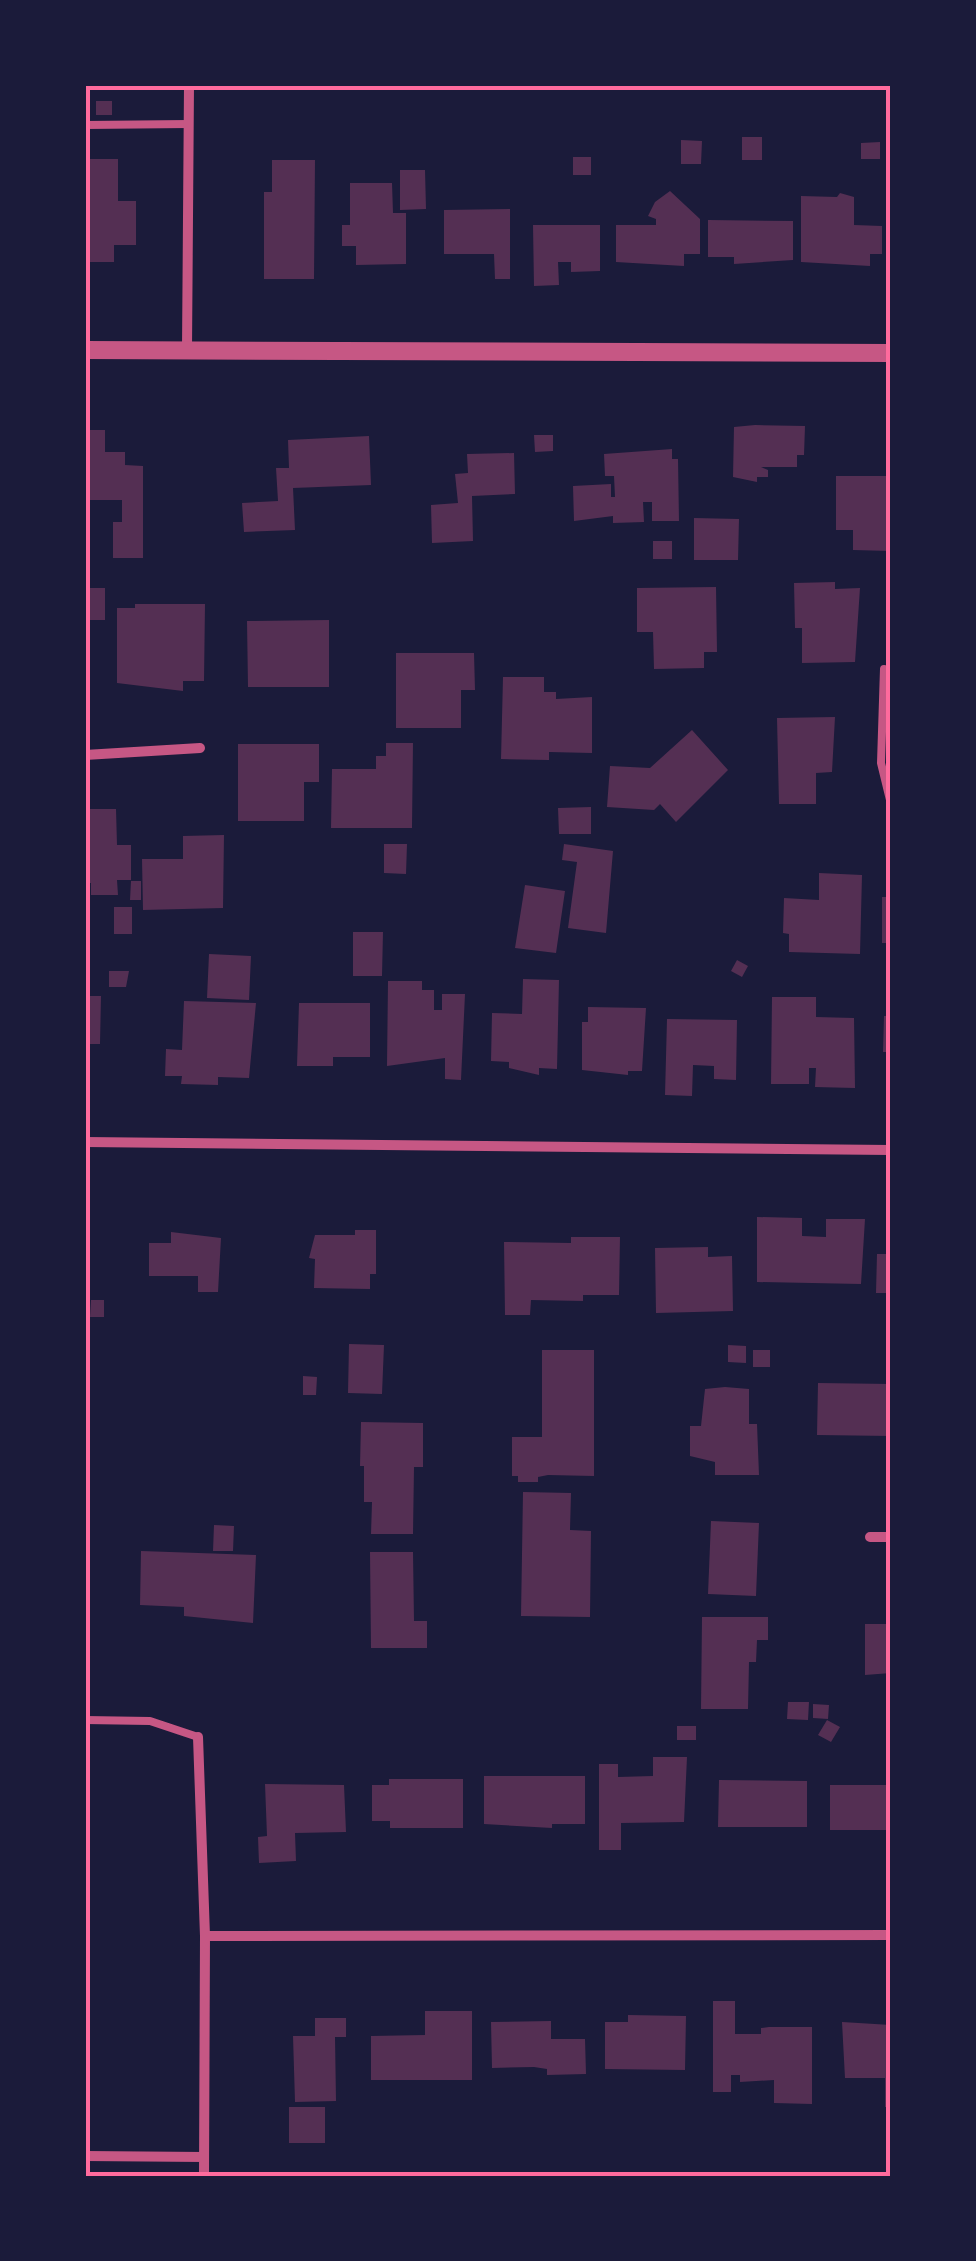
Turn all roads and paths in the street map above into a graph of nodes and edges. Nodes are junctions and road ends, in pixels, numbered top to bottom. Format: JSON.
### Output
{"nodes":[{"id":1,"x":189,"y":85,"type":"edge"},
{"id":2,"x":85,"y":124,"type":"edge"},
{"id":3,"x":188,"y":124,"type":"junction"},
{"id":4,"x":85,"y":350,"type":"edge"},
{"id":5,"x":187,"y":350,"type":"junction"},
{"id":6,"x":891,"y":353,"type":"edge"},
{"id":7,"x":884,"y":669,"type":"dead end"},
{"id":8,"x":200,"y":748,"type":"dead end"},
{"id":9,"x":85,"y":755,"type":"edge"},
{"id":10,"x":891,"y":804,"type":"edge"},
{"id":11,"x":85,"y":1142,"type":"edge"},
{"id":12,"x":891,"y":1150,"type":"edge"},
{"id":13,"x":870,"y":1537,"type":"dead end"},
{"id":14,"x":891,"y":1537,"type":"edge"},
{"id":15,"x":85,"y":1720,"type":"edge"},
{"id":16,"x":198,"y":1737,"type":"joint"},
{"id":17,"x":891,"y":1934,"type":"edge"},
{"id":18,"x":205,"y":1936,"type":"junction"},
{"id":19,"x":85,"y":2156,"type":"edge"},
{"id":20,"x":204,"y":2157,"type":"junction"},
{"id":21,"x":204,"y":2176,"type":"edge"}],
"edges":[{"from":1,"to":3,"type":"street"},
{"from":2,"to":3,"type":"lane"},
{"from":3,"to":5,"type":"street"},
{"from":4,"to":5,"type":"street"},
{"from":5,"to":6,"type":"street"},
{"from":7,"to":10,"type":"lane"},
{"from":8,"to":9,"type":"street"},
{"from":11,"to":12,"type":"street"},
{"from":13,"to":14,"type":"street"},
{"from":15,"to":16,"type":"lane"},
{"from":16,"to":18,"type":"street"},
{"from":17,"to":18,"type":"street"},
{"from":18,"to":20,"type":"street"},
{"from":19,"to":20,"type":"street"},
{"from":20,"to":21,"type":"street"}]}
